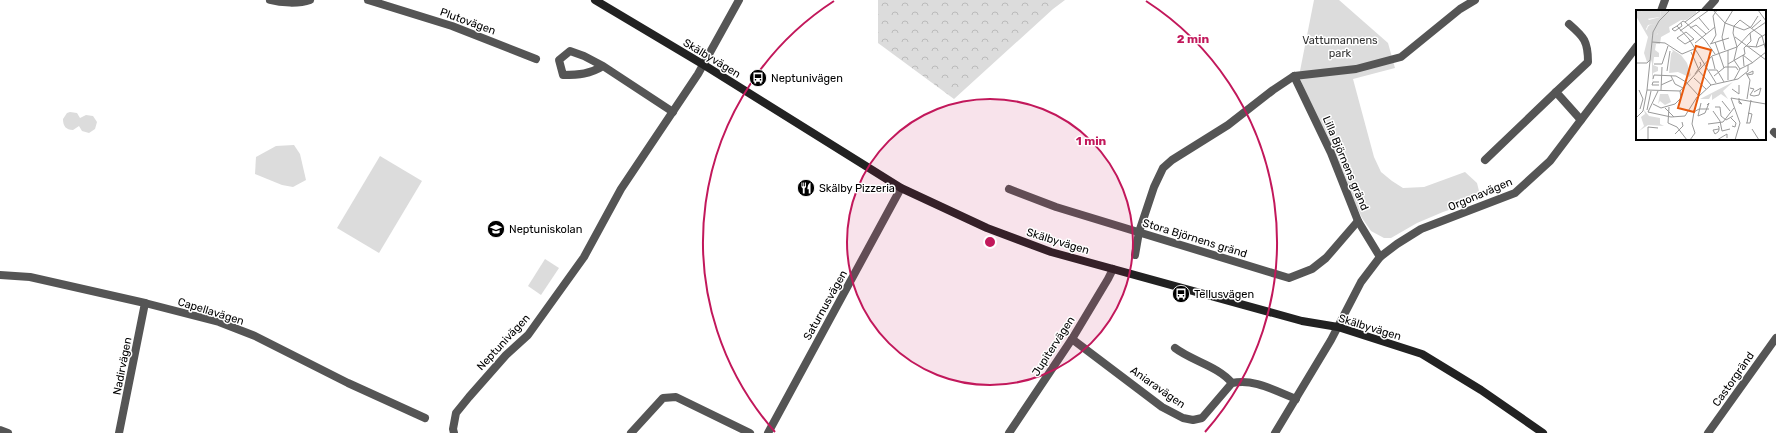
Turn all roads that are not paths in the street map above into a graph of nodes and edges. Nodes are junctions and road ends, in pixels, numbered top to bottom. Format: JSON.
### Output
{"nodes":[{"id":1,"x":270,"y":0,"type":"edge"},
{"id":2,"x":310,"y":0,"type":"edge"},
{"id":3,"x":368,"y":0,"type":"edge"},
{"id":4,"x":595,"y":0,"type":"edge"},
{"id":5,"x":740,"y":0,"type":"edge"},
{"id":6,"x":1475,"y":0,"type":"edge"},
{"id":7,"x":1665,"y":0,"type":"edge"},
{"id":8,"x":1715,"y":0,"type":"edge"},
{"id":9,"x":1661,"y":10,"type":"edge"},
{"id":10,"x":1706,"y":10,"type":"edge"},
{"id":11,"x":1569,"y":24,"type":"dead end"},
{"id":12,"x":1636,"y":47,"type":"edge"},
{"id":13,"x":536,"y":59,"type":"dead end"},
{"id":14,"x":704,"y":65,"type":"junction"},
{"id":15,"x":603,"y":66,"type":"junction"},
{"id":16,"x":1294,"y":76,"type":"junction"},
{"id":17,"x":1556,"y":92,"type":"junction"},
{"id":18,"x":673,"y":112,"type":"junction"},
{"id":19,"x":1581,"y":120,"type":"junction"},
{"id":20,"x":1485,"y":160,"type":"dead end"},
{"id":21,"x":901,"y":188,"type":"junction"},
{"id":22,"x":1009,"y":189,"type":"dead end"},
{"id":23,"x":1358,"y":221,"type":"junction"},
{"id":24,"x":1139,"y":232,"type":"junction"},
{"id":25,"x":1135,"y":255,"type":"dead end"},
{"id":26,"x":1380,"y":257,"type":"junction"},
{"id":27,"x":1113,"y":268,"type":"junction"},
{"id":28,"x":0,"y":275,"type":"edge"},
{"id":29,"x":146,"y":303,"type":"junction"},
{"id":30,"x":1338,"y":327,"type":"junction"},
{"id":31,"x":1776,"y":338,"type":"edge"},
{"id":32,"x":1072,"y":339,"type":"junction"},
{"id":33,"x":1174,"y":348,"type":"dead end"},
{"id":34,"x":1232,"y":384,"type":"junction"},
{"id":35,"x":1296,"y":398,"type":"junction"},
{"id":36,"x":425,"y":418,"type":"dead end"},
{"id":37,"x":0,"y":430,"type":"edge"},
{"id":38,"x":8,"y":433,"type":"edge"},
{"id":39,"x":119,"y":433,"type":"edge"},
{"id":40,"x":454,"y":433,"type":"edge"},
{"id":41,"x":631,"y":433,"type":"edge"},
{"id":42,"x":750,"y":433,"type":"edge"},
{"id":43,"x":768,"y":433,"type":"edge"},
{"id":44,"x":1008,"y":433,"type":"edge"},
{"id":45,"x":1275,"y":433,"type":"edge"},
{"id":46,"x":1543,"y":433,"type":"edge"},
{"id":47,"x":1708,"y":433,"type":"edge"}],
"edges":[{"from":1,"to":2,"type":"street"},
{"from":3,"to":13,"type":"street","name":"Plutovägen"},
{"from":4,"to":14,"type":"street","name":"Skälbyvägen"},
{"from":5,"to":14,"type":"street","name":"Neptunivägen"},
{"from":6,"to":16,"type":"street"},
{"from":7,"to":9,"type":"street"},
{"from":8,"to":10,"type":"street"},
{"from":11,"to":17,"type":"street"},
{"from":12,"to":19,"type":"street","name":"Orgonavägen"},
{"from":14,"to":18,"type":"street","name":"Neptunivägen"},
{"from":14,"to":21,"type":"street","name":"Skälbyvägen"},
{"from":15,"to":15,"type":"street"},
{"from":15,"to":18,"type":"street"},
{"from":16,"to":23,"type":"street","name":"Lilla Björnens gränd"},
{"from":16,"to":24,"type":"street"},
{"from":17,"to":19,"type":"street"},
{"from":17,"to":20,"type":"street"},
{"from":18,"to":40,"type":"street","name":"Neptunivägen"},
{"from":19,"to":26,"type":"street","name":"Orgonavägen"},
{"from":21,"to":27,"type":"street","name":"Skälbyvägen"},
{"from":21,"to":43,"type":"street","name":"Saturnusvägen"},
{"from":22,"to":24,"type":"street","name":"Stora Björnens gränd"},
{"from":23,"to":24,"type":"street","name":"Stora Björnens gränd"},
{"from":23,"to":26,"type":"street","name":"Lilla Björnens gränd"},
{"from":24,"to":25,"type":"street"},
{"from":26,"to":30,"type":"street","name":"Orgonavägen"},
{"from":27,"to":30,"type":"street","name":"Skälbyvägen"},
{"from":27,"to":32,"type":"street","name":"Jupitervägen"},
{"from":28,"to":29,"type":"street","name":"Capellavägen"},
{"from":29,"to":36,"type":"street","name":"Capellavägen"},
{"from":29,"to":39,"type":"street","name":"Nadirvägen"},
{"from":30,"to":35,"type":"street"},
{"from":30,"to":46,"type":"street","name":"Skälbyvägen"},
{"from":31,"to":47,"type":"street","name":"Castorgränd"},
{"from":32,"to":34,"type":"street","name":"Aniaravägen"},
{"from":32,"to":44,"type":"street","name":"Jupitervägen"},
{"from":33,"to":34,"type":"street"},
{"from":34,"to":35,"type":"street"},
{"from":35,"to":45,"type":"street"},
{"from":37,"to":38,"type":"street"},
{"from":41,"to":42,"type":"street"}]}
